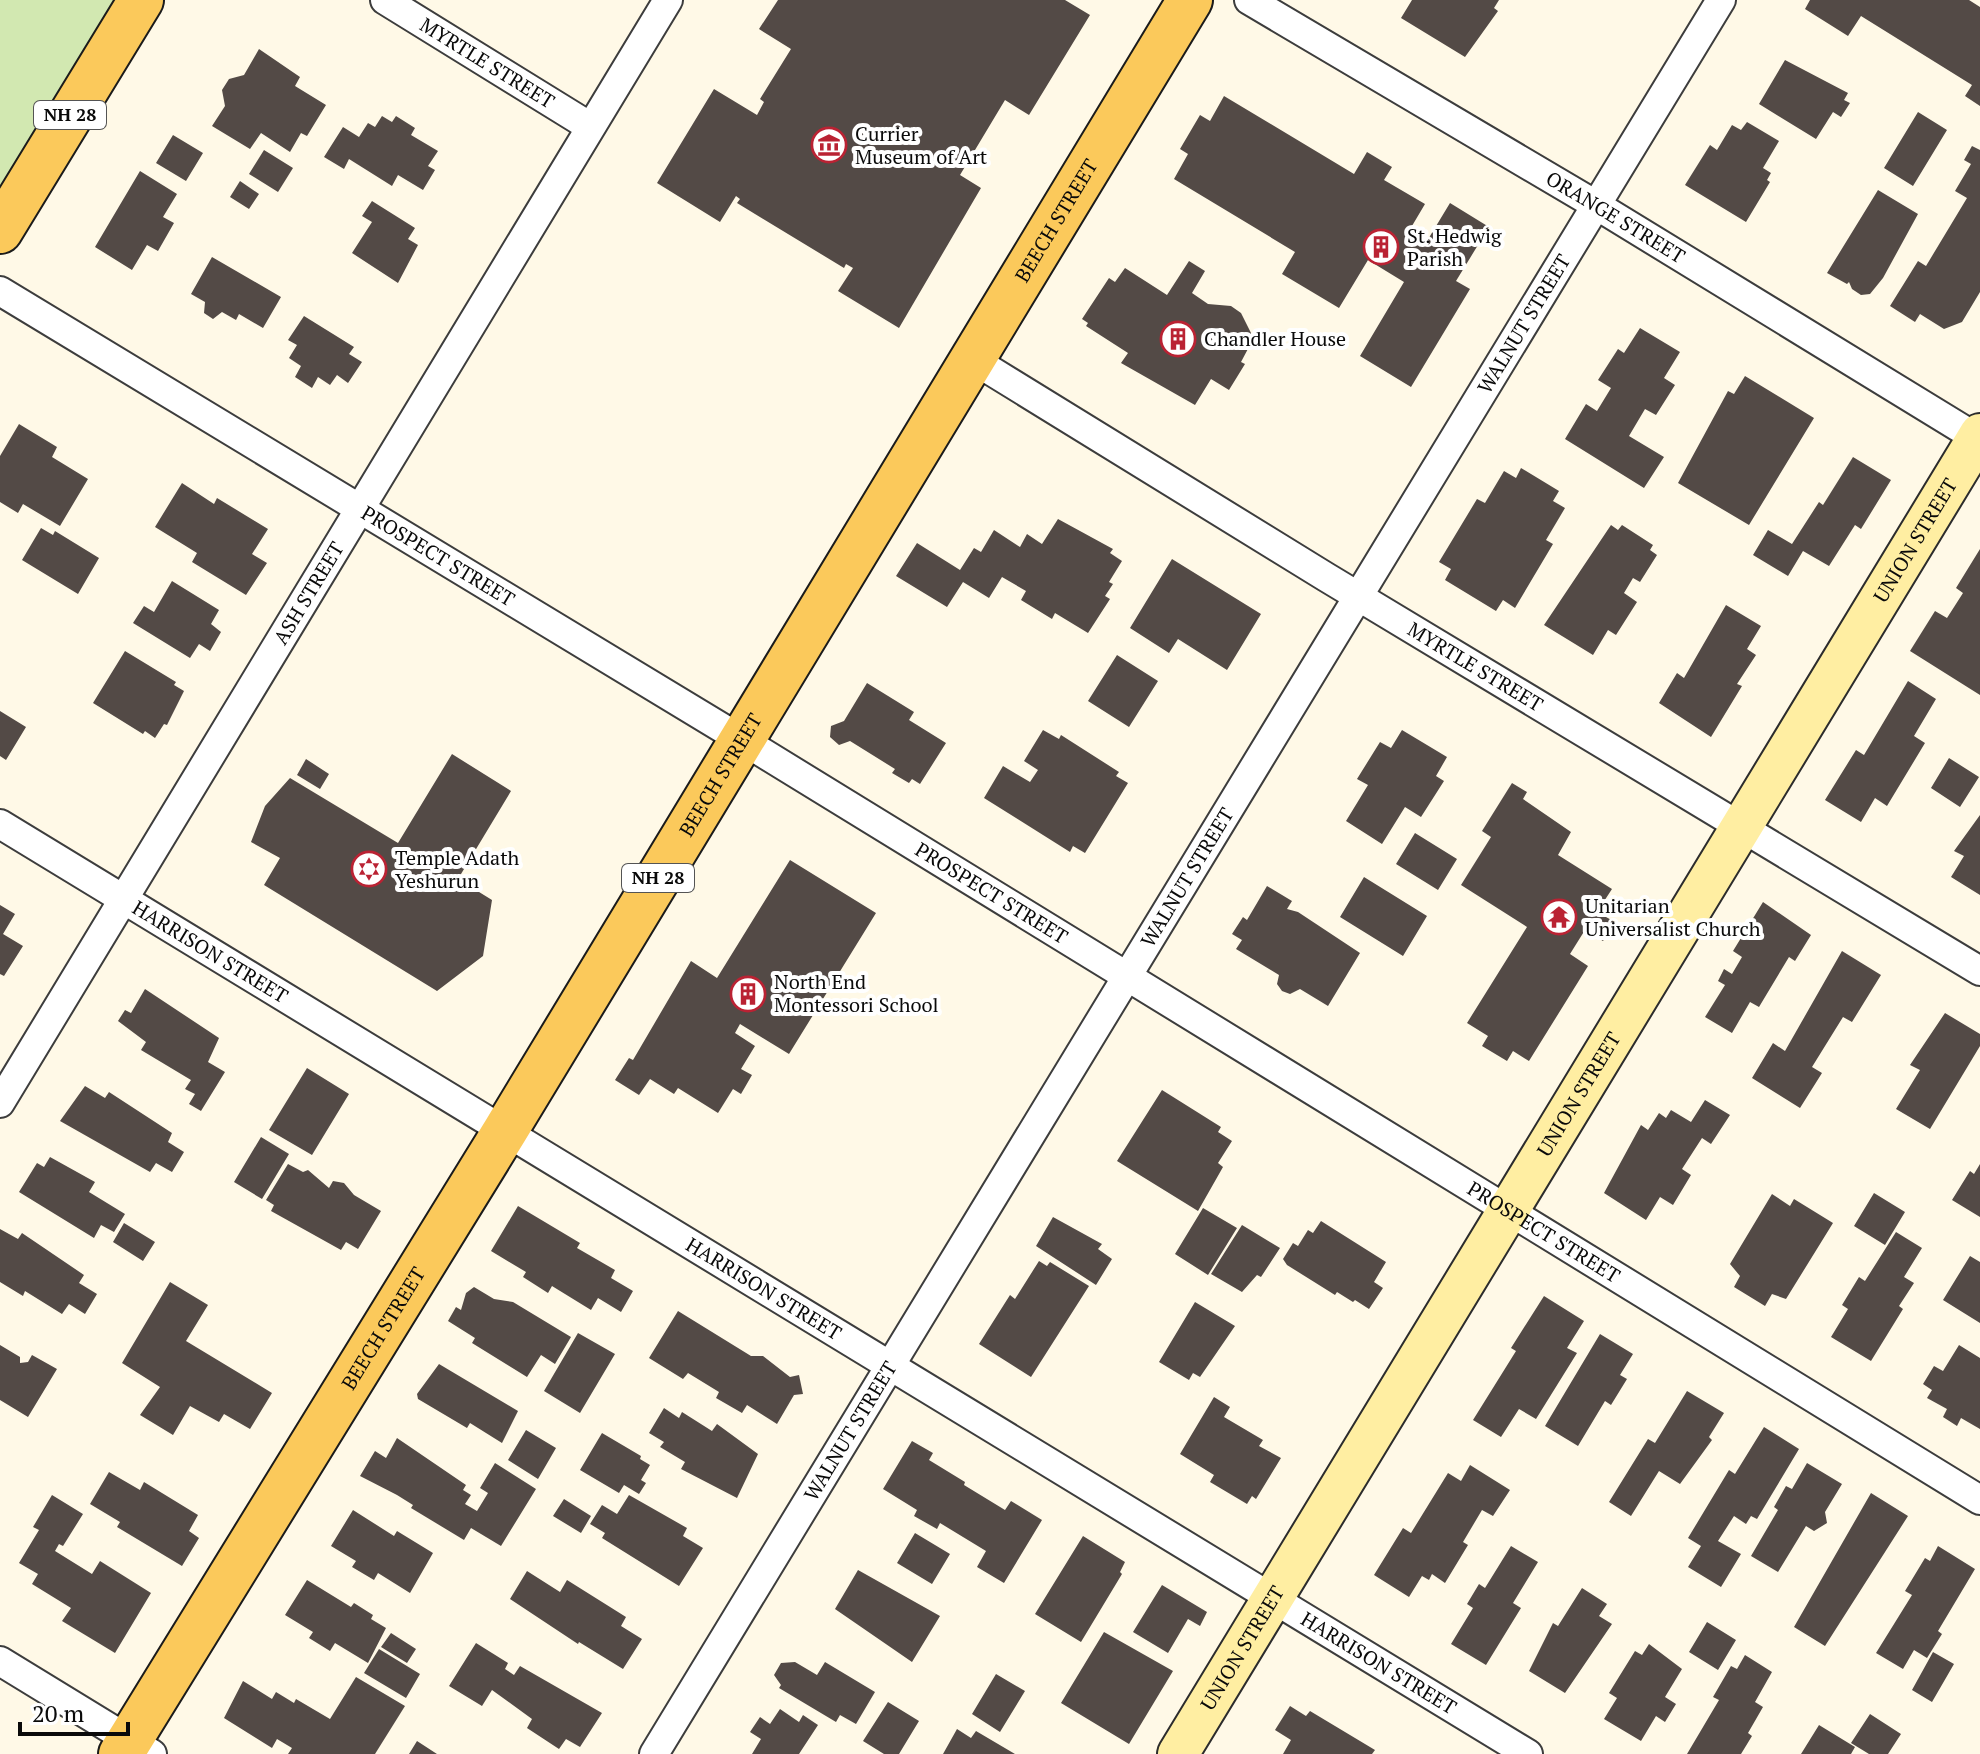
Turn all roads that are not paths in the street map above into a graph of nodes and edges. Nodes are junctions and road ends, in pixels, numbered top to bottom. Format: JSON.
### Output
{"nodes":[{"id":1,"x":141,"y":0,"type":"edge"},
{"id":2,"x":385,"y":0,"type":"edge"},
{"id":3,"x":668,"y":0,"type":"edge"},
{"id":4,"x":1190,"y":0,"type":"edge"},
{"id":5,"x":1249,"y":0,"type":"edge"},
{"id":6,"x":1721,"y":0,"type":"edge"},
{"id":7,"x":589,"y":126,"type":"junction"},
{"id":8,"x":1596,"y":205,"type":"junction"},
{"id":9,"x":0,"y":231,"type":"edge"},
{"id":10,"x":0,"y":291,"type":"edge"},
{"id":11,"x":972,"y":359,"type":"junction"},
{"id":12,"x":1979,"y":437,"type":"edge"},
{"id":13,"x":357,"y":509,"type":"junction"},
{"id":14,"x":1357,"y":596,"type":"junction"},
{"id":15,"x":742,"y":740,"type":"junction"},
{"id":16,"x":0,"y":824,"type":"edge"},
{"id":17,"x":1740,"y":826,"type":"junction"},
{"id":18,"x":124,"y":902,"type":"junction"},
{"id":19,"x":1980,"y":971,"type":"edge"},
{"id":20,"x":1127,"y":979,"type":"junction"},
{"id":21,"x":0,"y":1103,"type":"edge"},
{"id":22,"x":505,"y":1131,"type":"junction"},
{"id":23,"x":1507,"y":1211,"type":"junction"},
{"id":24,"x":891,"y":1367,"type":"junction"},
{"id":25,"x":1980,"y":1500,"type":"edge"},
{"id":26,"x":1272,"y":1598,"type":"junction"},
{"id":27,"x":0,"y":1661,"type":"edge"},
{"id":28,"x":134,"y":1750,"type":"edge"},
{"id":29,"x":654,"y":1754,"type":"edge"},
{"id":30,"x":1178,"y":1754,"type":"edge"},
{"id":31,"x":1528,"y":1754,"type":"edge"}],
"edges":[{"from":1,"to":9,"type":"main road","number":"NH 28"},
{"from":2,"to":7,"type":"street","name":"MYRTLE STREET"},
{"from":3,"to":7,"type":"street","name":"ASH STREET"},
{"from":4,"to":11,"type":"main road","name":"BEECH STREET","number":"NH 28"},
{"from":5,"to":8,"type":"street","name":"ORANGE STREET"},
{"from":6,"to":8,"type":"street","name":"WALNUT STREET"},
{"from":7,"to":13,"type":"street","name":"ASH STREET"},
{"from":8,"to":12,"type":"street","name":"ORANGE STREET"},
{"from":8,"to":14,"type":"street","name":"WALNUT STREET"},
{"from":10,"to":13,"type":"street","name":"PROSPECT STREET"},
{"from":11,"to":14,"type":"street","name":"MYRTLE STREET"},
{"from":11,"to":15,"type":"main road","name":"BEECH STREET","number":"NH 28"},
{"from":12,"to":17,"type":"street","name":"UNION STREET"},
{"from":13,"to":15,"type":"street","name":"PROSPECT STREET"},
{"from":13,"to":18,"type":"street","name":"ASH STREET"},
{"from":14,"to":17,"type":"street","name":"MYRTLE STREET"},
{"from":14,"to":20,"type":"street","name":"WALNUT STREET"},
{"from":15,"to":20,"type":"street","name":"PROSPECT STREET"},
{"from":15,"to":22,"type":"main road","name":"BEECH STREET","number":"NH 28"},
{"from":16,"to":18,"type":"street","name":"HARRISON STREET"},
{"from":17,"to":19,"type":"street","name":"MYRTLE STREET"},
{"from":17,"to":23,"type":"street","name":"UNION STREET"},
{"from":18,"to":21,"type":"street","name":"ASH STREET"},
{"from":18,"to":22,"type":"street","name":"HARRISON STREET"},
{"from":20,"to":23,"type":"street","name":"PROSPECT STREET"},
{"from":20,"to":24,"type":"street","name":"WALNUT STREET"},
{"from":22,"to":24,"type":"street","name":"HARRISON STREET"},
{"from":22,"to":28,"type":"main road","name":"BEECH STREET","number":"NH 28"},
{"from":23,"to":25,"type":"street","name":"PROSPECT STREET"},
{"from":23,"to":26,"type":"street","name":"UNION STREET"},
{"from":24,"to":26,"type":"street","name":"HARRISON STREET"},
{"from":24,"to":29,"type":"street","name":"WALNUT STREET"},
{"from":26,"to":30,"type":"street","name":"UNION STREET"},
{"from":26,"to":31,"type":"street","name":"HARRISON STREET"},
{"from":27,"to":28,"type":"street"}]}
